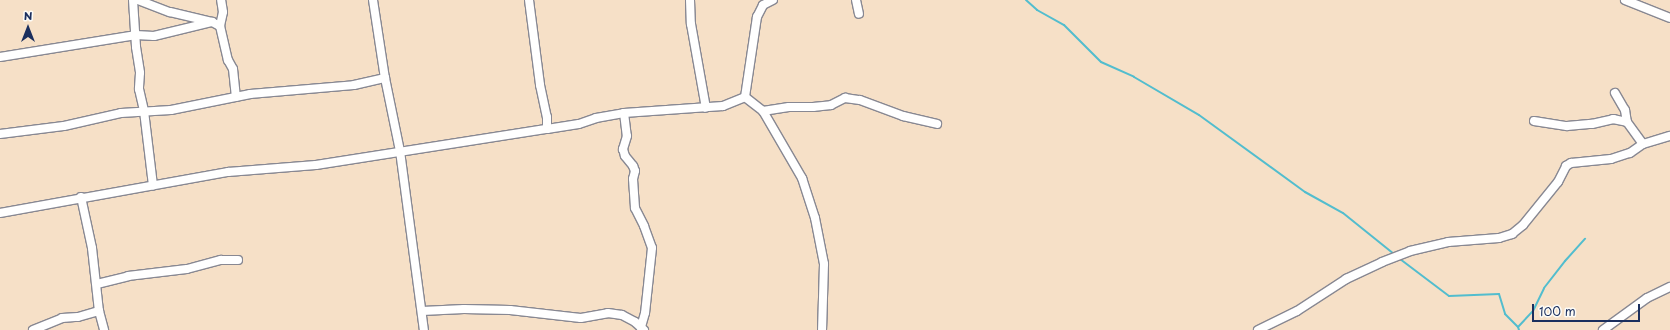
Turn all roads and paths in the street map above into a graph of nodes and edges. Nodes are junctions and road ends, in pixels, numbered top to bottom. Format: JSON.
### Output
{"nodes":[{"id":1,"x":133,"y":0,"type":"edge"},
{"id":2,"x":138,"y":0,"type":"edge"},
{"id":3,"x":221,"y":0,"type":"edge"},
{"id":4,"x":373,"y":0,"type":"edge"},
{"id":5,"x":529,"y":0,"type":"edge"},
{"id":6,"x":690,"y":0,"type":"edge"},
{"id":7,"x":773,"y":0,"type":"edge"},
{"id":8,"x":856,"y":0,"type":"edge"},
{"id":9,"x":1625,"y":0,"type":"edge"},
{"id":10,"x":762,"y":2,"type":"edge"},
{"id":11,"x":859,"y":14,"type":"dead end"},
{"id":12,"x":1670,"y":18,"type":"edge"},
{"id":13,"x":212,"y":22,"type":"junction"},
{"id":14,"x":220,"y":26,"type":"junction"},
{"id":15,"x":136,"y":35,"type":"junction"},
{"id":16,"x":0,"y":58,"type":"edge"},
{"id":17,"x":385,"y":78,"type":"junction"},
{"id":18,"x":1615,"y":93,"type":"dead end"},
{"id":19,"x":236,"y":97,"type":"junction"},
{"id":20,"x":745,"y":97,"type":"junction"},
{"id":21,"x":706,"y":108,"type":"junction"},
{"id":22,"x":144,"y":111,"type":"junction"},
{"id":23,"x":763,"y":111,"type":"junction"},
{"id":24,"x":624,"y":113,"type":"junction"},
{"id":25,"x":1534,"y":121,"type":"dead end"},
{"id":26,"x":1627,"y":122,"type":"junction"},
{"id":27,"x":937,"y":124,"type":"dead end"},
{"id":28,"x":547,"y":130,"type":"junction"},
{"id":29,"x":0,"y":134,"type":"edge"},
{"id":30,"x":1670,"y":136,"type":"edge"},
{"id":31,"x":1643,"y":144,"type":"junction"},
{"id":32,"x":400,"y":151,"type":"junction"},
{"id":33,"x":153,"y":184,"type":"junction"},
{"id":34,"x":81,"y":197,"type":"junction"},
{"id":35,"x":0,"y":214,"type":"edge"},
{"id":36,"x":238,"y":260,"type":"dead end"},
{"id":37,"x":97,"y":284,"type":"junction"},
{"id":38,"x":1670,"y":287,"type":"edge"},
{"id":39,"x":99,"y":311,"type":"junction"},
{"id":40,"x":422,"y":311,"type":"junction"},
{"id":41,"x":643,"y":329,"type":"edge"},
{"id":42,"x":33,"y":330,"type":"edge"},
{"id":43,"x":104,"y":330,"type":"edge"},
{"id":44,"x":424,"y":330,"type":"edge"},
{"id":45,"x":822,"y":330,"type":"edge"},
{"id":46,"x":1258,"y":330,"type":"edge"},
{"id":47,"x":1603,"y":330,"type":"edge"}],
"edges":[{"from":1,"to":15,"type":"street"},
{"from":2,"to":13,"type":"street"},
{"from":3,"to":14,"type":"street"},
{"from":4,"to":17,"type":"street"},
{"from":5,"to":28,"type":"street"},
{"from":6,"to":21,"type":"street"},
{"from":7,"to":10,"type":"street"},
{"from":8,"to":11,"type":"street"},
{"from":9,"to":12,"type":"street"},
{"from":10,"to":20,"type":"street"},
{"from":13,"to":14,"type":"street"},
{"from":13,"to":15,"type":"street"},
{"from":14,"to":19,"type":"street"},
{"from":15,"to":16,"type":"street"},
{"from":15,"to":22,"type":"street"},
{"from":17,"to":19,"type":"street"},
{"from":17,"to":32,"type":"street"},
{"from":18,"to":26,"type":"street"},
{"from":19,"to":22,"type":"street"},
{"from":20,"to":21,"type":"street"},
{"from":20,"to":23,"type":"street"},
{"from":21,"to":24,"type":"street"},
{"from":22,"to":29,"type":"street"},
{"from":22,"to":33,"type":"street"},
{"from":23,"to":27,"type":"street"},
{"from":23,"to":45,"type":"street"},
{"from":24,"to":28,"type":"street"},
{"from":24,"to":41,"type":"street"},
{"from":25,"to":26,"type":"street"},
{"from":26,"to":31,"type":"street"},
{"from":28,"to":32,"type":"street"},
{"from":30,"to":31,"type":"street"},
{"from":31,"to":46,"type":"street"},
{"from":32,"to":33,"type":"street"},
{"from":32,"to":40,"type":"street"},
{"from":33,"to":34,"type":"street"},
{"from":34,"to":35,"type":"street"},
{"from":34,"to":37,"type":"street"},
{"from":36,"to":37,"type":"street"},
{"from":37,"to":39,"type":"street"},
{"from":38,"to":47,"type":"street"},
{"from":39,"to":42,"type":"street"},
{"from":39,"to":43,"type":"street"},
{"from":40,"to":41,"type":"street"},
{"from":40,"to":44,"type":"street"}]}
